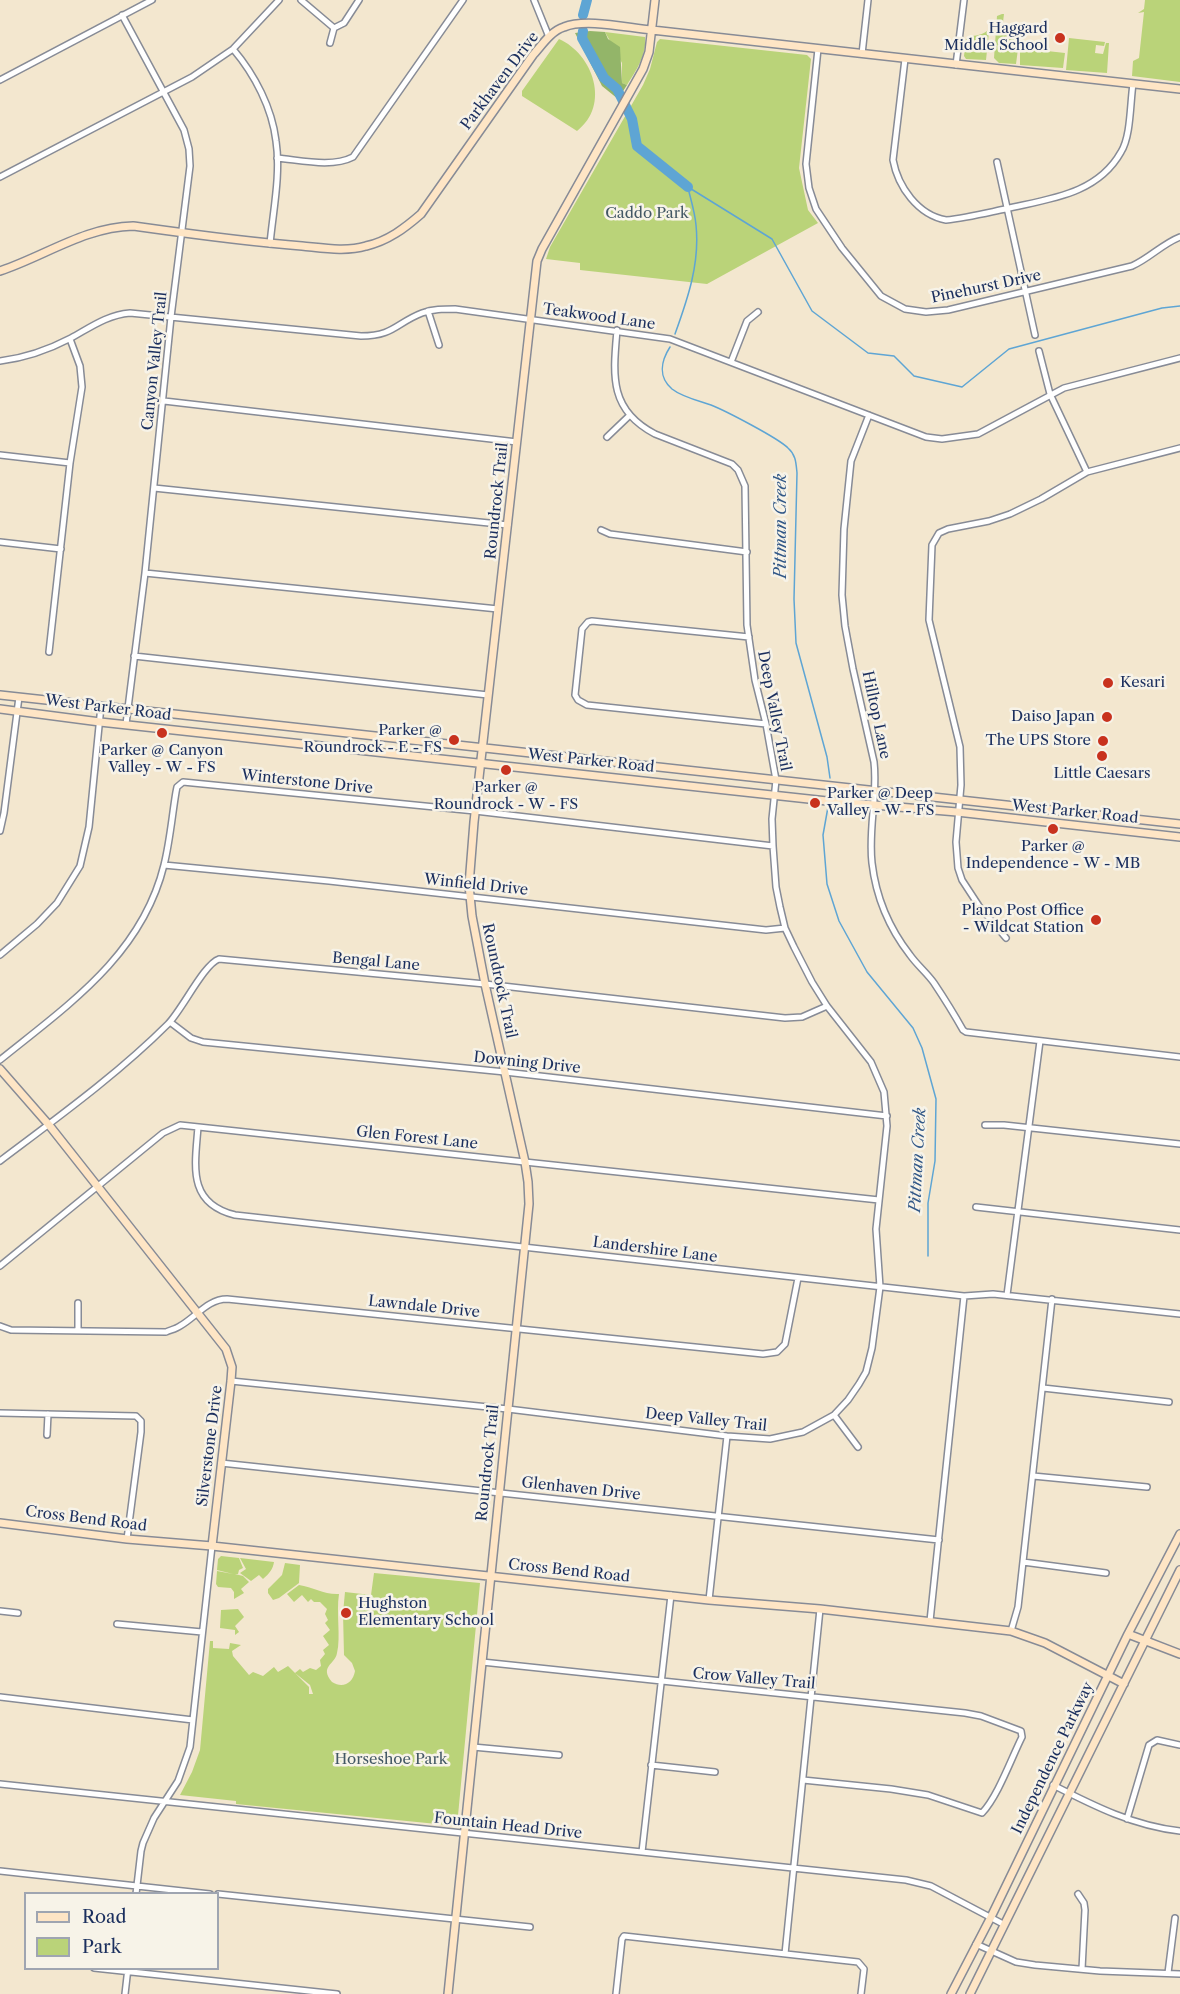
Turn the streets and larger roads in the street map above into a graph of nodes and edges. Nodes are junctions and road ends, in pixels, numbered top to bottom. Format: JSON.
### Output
{"nodes":[{"id":1,"x":152,"y":0,"type":"edge"},
{"id":2,"x":279,"y":0,"type":"edge"},
{"id":3,"x":301,"y":0,"type":"edge"},
{"id":4,"x":359,"y":0,"type":"edge"},
{"id":5,"x":464,"y":0,"type":"edge"},
{"id":6,"x":534,"y":0,"type":"edge"},
{"id":7,"x":655,"y":0,"type":"edge"},
{"id":8,"x":868,"y":0,"type":"edge"},
{"id":9,"x":964,"y":0,"type":"edge"},
{"id":10,"x":122,"y":15,"type":"junction"},
{"id":11,"x":334,"y":28,"type":"junction"},
{"id":12,"x":652,"y":30,"type":"junction"},
{"id":13,"x":549,"y":37,"type":"junction"},
{"id":14,"x":330,"y":43,"type":"dead end"},
{"id":15,"x":233,"y":49,"type":"junction"},
{"id":16,"x":818,"y":49,"type":"junction"},
{"id":17,"x":862,"y":54,"type":"junction"},
{"id":18,"x":905,"y":59,"type":"junction"},
{"id":19,"x":956,"y":65,"type":"junction"},
{"id":20,"x":0,"y":80,"type":"edge"},
{"id":21,"x":1133,"y":84,"type":"junction"},
{"id":22,"x":1180,"y":89,"type":"edge"},
{"id":23,"x":165,"y":93,"type":"junction"},
{"id":24,"x":277,"y":158,"type":"junction"},
{"id":25,"x":997,"y":162,"type":"dead end"},
{"id":26,"x":0,"y":177,"type":"edge"},
{"id":27,"x":1008,"y":208,"type":"junction"},
{"id":28,"x":182,"y":232,"type":"junction"},
{"id":29,"x":1180,"y":237,"type":"edge"},
{"id":30,"x":270,"y":244,"type":"junction"},
{"id":31,"x":0,"y":271,"type":"edge"},
{"id":32,"x":1025,"y":291,"type":"junction"},
{"id":33,"x":428,"y":311,"type":"junction"},
{"id":34,"x":758,"y":312,"type":"dead end"},
{"id":35,"x":171,"y":317,"type":"junction"},
{"id":36,"x":531,"y":320,"type":"junction"},
{"id":37,"x":617,"y":330,"type":"junction"},
{"id":38,"x":1035,"y":335,"type":"dead end"},
{"id":39,"x":70,"y":339,"type":"junction"},
{"id":40,"x":439,"y":345,"type":"dead end"},
{"id":41,"x":1039,"y":351,"type":"dead end"},
{"id":42,"x":1180,"y":358,"type":"edge"},
{"id":43,"x":0,"y":361,"type":"edge"},
{"id":44,"x":731,"y":362,"type":"junction"},
{"id":45,"x":1050,"y":394,"type":"junction"},
{"id":46,"x":164,"y":401,"type":"junction"},
{"id":47,"x":630,"y":415,"type":"junction"},
{"id":48,"x":869,"y":415,"type":"junction"},
{"id":49,"x":607,"y":436,"type":"dead end"},
{"id":50,"x":517,"y":441,"type":"junction"},
{"id":51,"x":1180,"y":448,"type":"edge"},
{"id":52,"x":0,"y":455,"type":"edge"},
{"id":53,"x":70,"y":463,"type":"junction"},
{"id":54,"x":1087,"y":472,"type":"junction"},
{"id":55,"x":154,"y":488,"type":"junction"},
{"id":56,"x":508,"y":525,"type":"junction"},
{"id":57,"x":601,"y":530,"type":"dead end"},
{"id":58,"x":0,"y":542,"type":"edge"},
{"id":59,"x":61,"y":549,"type":"junction"},
{"id":60,"x":747,"y":552,"type":"junction"},
{"id":61,"x":145,"y":573,"type":"junction"},
{"id":62,"x":498,"y":609,"type":"junction"},
{"id":63,"x":749,"y":637,"type":"junction"},
{"id":64,"x":49,"y":652,"type":"dead end"},
{"id":65,"x":134,"y":656,"type":"junction"},
{"id":66,"x":0,"y":695,"type":"edge"},
{"id":67,"x":488,"y":695,"type":"junction"},
{"id":68,"x":19,"y":697,"type":"junction"},
{"id":69,"x":101,"y":706,"type":"junction"},
{"id":70,"x":0,"y":709,"type":"edge"},
{"id":71,"x":128,"y":710,"type":"junction"},
{"id":72,"x":17,"y":711,"type":"junction"},
{"id":73,"x":100,"y":722,"type":"junction"},
{"id":74,"x":126,"y":724,"type":"junction"},
{"id":75,"x":766,"y":724,"type":"junction"},
{"id":76,"x":482,"y":749,"type":"junction"},
{"id":77,"x":481,"y":762,"type":"junction"},
{"id":78,"x":776,"y":780,"type":"junction"},
{"id":79,"x":874,"y":791,"type":"junction"},
{"id":80,"x":774,"y":794,"type":"junction"},
{"id":81,"x":959,"y":800,"type":"junction"},
{"id":82,"x":872,"y":805,"type":"junction"},
{"id":83,"x":1032,"y":808,"type":"junction"},
{"id":84,"x":475,"y":811,"type":"junction"},
{"id":85,"x":957,"y":812,"type":"junction"},
{"id":86,"x":1103,"y":816,"type":"junction"},
{"id":87,"x":1030,"y":821,"type":"junction"},
{"id":88,"x":1180,"y":824,"type":"edge"},
{"id":89,"x":1101,"y":829,"type":"junction"},
{"id":90,"x":0,"y":831,"type":"edge"},
{"id":91,"x":1180,"y":837,"type":"edge"},
{"id":92,"x":773,"y":846,"type":"junction"},
{"id":93,"x":164,"y":865,"type":"junction"},
{"id":94,"x":470,"y":896,"type":"junction"},
{"id":95,"x":785,"y":928,"type":"junction"},
{"id":96,"x":1006,"y":938,"type":"dead end"},
{"id":97,"x":0,"y":955,"type":"edge"},
{"id":98,"x":485,"y":984,"type":"junction"},
{"id":99,"x":827,"y":1006,"type":"junction"},
{"id":100,"x":170,"y":1022,"type":"junction"},
{"id":101,"x":1040,"y":1041,"type":"junction"},
{"id":102,"x":1180,"y":1057,"type":"edge"},
{"id":103,"x":0,"y":1060,"type":"edge"},
{"id":104,"x":0,"y":1069,"type":"edge"},
{"id":105,"x":505,"y":1072,"type":"junction"},
{"id":106,"x":887,"y":1116,"type":"junction"},
{"id":107,"x":49,"y":1125,"type":"junction"},
{"id":108,"x":985,"y":1125,"type":"dead end"},
{"id":109,"x":198,"y":1127,"type":"junction"},
{"id":110,"x":1030,"y":1128,"type":"junction"},
{"id":111,"x":1180,"y":1143,"type":"edge"},
{"id":112,"x":0,"y":1161,"type":"edge"},
{"id":113,"x":525,"y":1162,"type":"junction"},
{"id":114,"x":98,"y":1188,"type":"junction"},
{"id":115,"x":879,"y":1200,"type":"junction"},
{"id":116,"x":976,"y":1207,"type":"dead end"},
{"id":117,"x":1019,"y":1213,"type":"junction"},
{"id":118,"x":1180,"y":1230,"type":"edge"},
{"id":119,"x":525,"y":1247,"type":"junction"},
{"id":120,"x":0,"y":1266,"type":"edge"},
{"id":121,"x":798,"y":1278,"type":"junction"},
{"id":122,"x":880,"y":1287,"type":"junction"},
{"id":123,"x":1008,"y":1295,"type":"junction"},
{"id":124,"x":964,"y":1296,"type":"junction"},
{"id":125,"x":1052,"y":1299,"type":"junction"},
{"id":126,"x":78,"y":1302,"type":"dead end"},
{"id":127,"x":198,"y":1314,"type":"junction"},
{"id":128,"x":1180,"y":1314,"type":"edge"},
{"id":129,"x":0,"y":1326,"type":"edge"},
{"id":130,"x":516,"y":1329,"type":"junction"},
{"id":131,"x":78,"y":1330,"type":"junction"},
{"id":132,"x":231,"y":1381,"type":"junction"},
{"id":133,"x":1043,"y":1388,"type":"junction"},
{"id":134,"x":1169,"y":1402,"type":"dead end"},
{"id":135,"x":508,"y":1409,"type":"junction"},
{"id":136,"x":0,"y":1413,"type":"edge"},
{"id":137,"x":48,"y":1414,"type":"junction"},
{"id":138,"x":834,"y":1415,"type":"junction"},
{"id":139,"x":47,"y":1435,"type":"dead end"},
{"id":140,"x":727,"y":1436,"type":"junction"},
{"id":141,"x":858,"y":1448,"type":"dead end"},
{"id":142,"x":221,"y":1463,"type":"junction"},
{"id":143,"x":1033,"y":1476,"type":"junction"},
{"id":144,"x":1147,"y":1487,"type":"dead end"},
{"id":145,"x":499,"y":1492,"type":"junction"},
{"id":146,"x":718,"y":1516,"type":"junction"},
{"id":147,"x":0,"y":1522,"type":"edge"},
{"id":148,"x":1180,"y":1534,"type":"edge"},
{"id":149,"x":127,"y":1539,"type":"junction"},
{"id":150,"x":939,"y":1540,"type":"junction"},
{"id":151,"x":212,"y":1546,"type":"junction"},
{"id":152,"x":1023,"y":1562,"type":"junction"},
{"id":153,"x":1180,"y":1570,"type":"edge"},
{"id":154,"x":1107,"y":1573,"type":"dead end"},
{"id":155,"x":490,"y":1576,"type":"junction"},
{"id":156,"x":671,"y":1596,"type":"junction"},
{"id":157,"x":709,"y":1600,"type":"junction"},
{"id":158,"x":820,"y":1609,"type":"junction"},
{"id":159,"x":0,"y":1611,"type":"edge"},
{"id":160,"x":18,"y":1613,"type":"dead end"},
{"id":161,"x":930,"y":1621,"type":"junction"},
{"id":162,"x":117,"y":1624,"type":"dead end"},
{"id":163,"x":1011,"y":1631,"type":"junction"},
{"id":164,"x":202,"y":1632,"type":"junction"},
{"id":165,"x":1128,"y":1634,"type":"junction"},
{"id":166,"x":1145,"y":1641,"type":"junction"},
{"id":167,"x":1180,"y":1654,"type":"edge"},
{"id":168,"x":482,"y":1662,"type":"junction"},
{"id":169,"x":1108,"y":1676,"type":"junction"},
{"id":170,"x":661,"y":1682,"type":"junction"},
{"id":171,"x":1124,"y":1684,"type":"junction"},
{"id":172,"x":812,"y":1696,"type":"junction"},
{"id":173,"x":0,"y":1697,"type":"edge"},
{"id":174,"x":193,"y":1720,"type":"junction"},
{"id":175,"x":1180,"y":1745,"type":"edge"},
{"id":176,"x":473,"y":1747,"type":"junction"},
{"id":177,"x":559,"y":1755,"type":"dead end"},
{"id":178,"x":651,"y":1765,"type":"junction"},
{"id":179,"x":715,"y":1772,"type":"dead end"},
{"id":180,"x":803,"y":1780,"type":"junction"},
{"id":181,"x":0,"y":1784,"type":"edge"},
{"id":182,"x":1053,"y":1785,"type":"junction"},
{"id":183,"x":1069,"y":1793,"type":"junction"},
{"id":184,"x":165,"y":1800,"type":"junction"},
{"id":185,"x":1127,"y":1819,"type":"junction"},
{"id":186,"x":1180,"y":1831,"type":"edge"},
{"id":187,"x":463,"y":1833,"type":"junction"},
{"id":188,"x":642,"y":1852,"type":"junction"},
{"id":189,"x":794,"y":1868,"type":"junction"},
{"id":190,"x":0,"y":1871,"type":"edge"},
{"id":191,"x":137,"y":1886,"type":"junction"},
{"id":192,"x":136,"y":1892,"type":"edge"},
{"id":193,"x":200,"y":1892,"type":"edge"},
{"id":194,"x":219,"y":1894,"type":"edge"},
{"id":195,"x":1078,"y":1894,"type":"dead end"},
{"id":196,"x":991,"y":1917,"type":"junction"},
{"id":197,"x":1175,"y":1918,"type":"dead end"},
{"id":198,"x":454,"y":1919,"type":"junction"},
{"id":199,"x":1004,"y":1924,"type":"junction"},
{"id":200,"x":530,"y":1927,"type":"dead end"},
{"id":201,"x":976,"y":1944,"type":"junction"},
{"id":202,"x":990,"y":1952,"type":"junction"},
{"id":203,"x":785,"y":1954,"type":"junction"},
{"id":204,"x":1082,"y":1969,"type":"junction"},
{"id":205,"x":128,"y":1971,"type":"edge"},
{"id":206,"x":1168,"y":1973,"type":"junction"},
{"id":207,"x":1180,"y":1974,"type":"edge"},
{"id":208,"x":125,"y":1994,"type":"edge"},
{"id":209,"x":337,"y":1994,"type":"edge"},
{"id":210,"x":447,"y":1994,"type":"edge"},
{"id":211,"x":616,"y":1994,"type":"edge"},
{"id":212,"x":861,"y":1994,"type":"edge"},
{"id":213,"x":951,"y":1994,"type":"edge"},
{"id":214,"x":969,"y":1994,"type":"edge"}],
"edges":[{"from":1,"to":10,"type":"street"},
{"from":2,"to":15,"type":"street"},
{"from":3,"to":11,"type":"street"},
{"from":4,"to":11,"type":"street"},
{"from":5,"to":24,"type":"street"},
{"from":6,"to":13,"type":"street"},
{"from":7,"to":12,"type":"street","name":"Roundrock Trail"},
{"from":8,"to":17,"type":"street"},
{"from":9,"to":19,"type":"street"},
{"from":10,"to":20,"type":"street"},
{"from":10,"to":23,"type":"street","name":"Canyon Valley Trail"},
{"from":11,"to":14,"type":"street"},
{"from":12,"to":13,"type":"street","name":"Parkhaven Drive"},
{"from":12,"to":16,"type":"street","name":"Parkhaven Drive"},
{"from":12,"to":36,"type":"street","name":"Roundrock Trail"},
{"from":13,"to":30,"type":"street","name":"Parkhaven Drive"},
{"from":15,"to":23,"type":"street"},
{"from":15,"to":24,"type":"street"},
{"from":16,"to":17,"type":"street","name":"Parkhaven Drive"},
{"from":16,"to":32,"type":"street","name":"Pinehurst Drive"},
{"from":17,"to":18,"type":"street","name":"Parkhaven Drive"},
{"from":18,"to":19,"type":"street","name":"Parkhaven Drive"},
{"from":18,"to":27,"type":"street"},
{"from":19,"to":21,"type":"street","name":"Parkhaven Drive"},
{"from":21,"to":22,"type":"street","name":"Parkhaven Drive"},
{"from":21,"to":27,"type":"street"},
{"from":23,"to":26,"type":"street"},
{"from":23,"to":28,"type":"street","name":"Canyon Valley Trail"},
{"from":24,"to":30,"type":"street"},
{"from":25,"to":27,"type":"street"},
{"from":27,"to":32,"type":"street"},
{"from":28,"to":30,"type":"street","name":"Parkhaven Drive"},
{"from":28,"to":31,"type":"street","name":"Parkhaven Drive"},
{"from":28,"to":35,"type":"street","name":"Canyon Valley Trail"},
{"from":29,"to":32,"type":"street","name":"Pinehurst Drive"},
{"from":32,"to":38,"type":"street"},
{"from":33,"to":35,"type":"street","name":"Teakwood Lane"},
{"from":33,"to":36,"type":"street","name":"Teakwood Lane"},
{"from":33,"to":40,"type":"street"},
{"from":34,"to":44,"type":"street"},
{"from":35,"to":39,"type":"street","name":"Teakwood Lane"},
{"from":35,"to":46,"type":"street","name":"Canyon Valley Trail"},
{"from":36,"to":37,"type":"street","name":"Teakwood Lane"},
{"from":36,"to":50,"type":"street","name":"Roundrock Trail"},
{"from":37,"to":44,"type":"street","name":"Teakwood Lane"},
{"from":37,"to":47,"type":"street","name":"Deep Valley Trail"},
{"from":39,"to":43,"type":"street","name":"Teakwood Lane"},
{"from":39,"to":53,"type":"street"},
{"from":41,"to":45,"type":"street"},
{"from":42,"to":45,"type":"street","name":"Teakwood Lane"},
{"from":44,"to":48,"type":"street","name":"Teakwood Lane"},
{"from":45,"to":48,"type":"street","name":"Teakwood Lane"},
{"from":45,"to":54,"type":"street"},
{"from":46,"to":50,"type":"street"},
{"from":46,"to":55,"type":"street","name":"Canyon Valley Trail"},
{"from":47,"to":49,"type":"street"},
{"from":47,"to":60,"type":"street","name":"Deep Valley Trail"},
{"from":48,"to":79,"type":"street","name":"Hilltop Lane"},
{"from":50,"to":56,"type":"street","name":"Roundrock Trail"},
{"from":51,"to":54,"type":"street"},
{"from":52,"to":53,"type":"street"},
{"from":53,"to":59,"type":"street"},
{"from":54,"to":81,"type":"street"},
{"from":55,"to":56,"type":"street"},
{"from":55,"to":61,"type":"street","name":"Canyon Valley Trail"},
{"from":56,"to":62,"type":"street","name":"Roundrock Trail"},
{"from":57,"to":60,"type":"street"},
{"from":58,"to":59,"type":"street"},
{"from":59,"to":64,"type":"street"},
{"from":60,"to":63,"type":"street","name":"Deep Valley Trail"},
{"from":61,"to":62,"type":"street"},
{"from":61,"to":65,"type":"street","name":"Canyon Valley Trail"},
{"from":62,"to":67,"type":"street","name":"Roundrock Trail"},
{"from":63,"to":75,"type":"street","name":"Deep Valley Trail"},
{"from":63,"to":75,"type":"street"},
{"from":65,"to":67,"type":"street"},
{"from":65,"to":71,"type":"street","name":"Canyon Valley Trail"},
{"from":66,"to":68,"type":"street","name":"West Parker Road"},
{"from":67,"to":76,"type":"street","name":"Roundrock Trail"},
{"from":68,"to":69,"type":"street","name":"West Parker Road"},
{"from":68,"to":72,"type":"street"},
{"from":69,"to":71,"type":"street","name":"West Parker Road"},
{"from":69,"to":73,"type":"street"},
{"from":70,"to":72,"type":"street","name":"West Parker Road"},
{"from":71,"to":74,"type":"street","name":"Canyon Valley Trail"},
{"from":71,"to":76,"type":"street","name":"West Parker Road"},
{"from":72,"to":73,"type":"street","name":"West Parker Road"},
{"from":72,"to":90,"type":"street"},
{"from":73,"to":74,"type":"street","name":"West Parker Road"},
{"from":73,"to":97,"type":"street"},
{"from":74,"to":77,"type":"street","name":"West Parker Road"},
{"from":75,"to":78,"type":"street","name":"Deep Valley Trail"},
{"from":76,"to":77,"type":"street","name":"Roundrock Trail"},
{"from":76,"to":78,"type":"street","name":"West Parker Road"},
{"from":77,"to":80,"type":"street","name":"West Parker Road"},
{"from":77,"to":84,"type":"street","name":"Roundrock Trail"},
{"from":78,"to":79,"type":"street","name":"West Parker Road"},
{"from":78,"to":80,"type":"street","name":"Deep Valley Trail"},
{"from":79,"to":81,"type":"street","name":"West Parker Road"},
{"from":79,"to":82,"type":"street","name":"Hilltop Lane"},
{"from":80,"to":82,"type":"street","name":"West Parker Road"},
{"from":80,"to":92,"type":"street","name":"Deep Valley Trail"},
{"from":81,"to":83,"type":"street","name":"West Parker Road"},
{"from":81,"to":85,"type":"street"},
{"from":82,"to":85,"type":"street","name":"West Parker Road"},
{"from":82,"to":101,"type":"street","name":"Hilltop Lane"},
{"from":83,"to":86,"type":"street","name":"West Parker Road"},
{"from":83,"to":87,"type":"street"},
{"from":84,"to":92,"type":"street","name":"Winterstone Drive"},
{"from":84,"to":93,"type":"street","name":"Winterstone Drive"},
{"from":84,"to":94,"type":"street","name":"Roundrock Trail"},
{"from":85,"to":87,"type":"street","name":"West Parker Road"},
{"from":85,"to":96,"type":"street"},
{"from":86,"to":88,"type":"street","name":"West Parker Road"},
{"from":86,"to":89,"type":"street"},
{"from":87,"to":89,"type":"street","name":"West Parker Road"},
{"from":89,"to":91,"type":"street","name":"West Parker Road"},
{"from":92,"to":95,"type":"street","name":"Deep Valley Trail"},
{"from":93,"to":94,"type":"street","name":"Winfield Drive"},
{"from":93,"to":103,"type":"street","name":"Winterstone Drive"},
{"from":94,"to":95,"type":"street","name":"Winfield Drive"},
{"from":94,"to":98,"type":"street","name":"Roundrock Trail"},
{"from":95,"to":99,"type":"street","name":"Deep Valley Trail"},
{"from":98,"to":99,"type":"street","name":"Bengal Lane"},
{"from":98,"to":100,"type":"street","name":"Bengal Lane"},
{"from":98,"to":105,"type":"street","name":"Roundrock Trail"},
{"from":99,"to":106,"type":"street","name":"Deep Valley Trail"},
{"from":100,"to":105,"type":"street","name":"Downing Drive"},
{"from":100,"to":107,"type":"street","name":"Bengal Lane"},
{"from":101,"to":102,"type":"street","name":"Hilltop Lane"},
{"from":101,"to":110,"type":"street"},
{"from":104,"to":107,"type":"street","name":"Silverstone Drive"},
{"from":105,"to":106,"type":"street","name":"Downing Drive"},
{"from":105,"to":113,"type":"street","name":"Roundrock Trail"},
{"from":106,"to":115,"type":"street","name":"Deep Valley Trail"},
{"from":107,"to":112,"type":"street","name":"Bengal Lane"},
{"from":107,"to":114,"type":"street","name":"Silverstone Drive"},
{"from":108,"to":110,"type":"street"},
{"from":109,"to":113,"type":"street","name":"Glen Forest Lane"},
{"from":109,"to":114,"type":"street","name":"Glen Forest Lane"},
{"from":109,"to":119,"type":"street","name":"Landershire Lane"},
{"from":110,"to":111,"type":"street"},
{"from":110,"to":117,"type":"street"},
{"from":113,"to":115,"type":"street","name":"Glen Forest Lane"},
{"from":113,"to":119,"type":"street","name":"Roundrock Trail"},
{"from":114,"to":120,"type":"street","name":"Glen Forest Lane"},
{"from":114,"to":127,"type":"street","name":"Silverstone Drive"},
{"from":115,"to":122,"type":"street","name":"Deep Valley Trail"},
{"from":116,"to":117,"type":"street"},
{"from":117,"to":118,"type":"street"},
{"from":117,"to":123,"type":"street"},
{"from":119,"to":121,"type":"street","name":"Landershire Lane"},
{"from":119,"to":130,"type":"street","name":"Roundrock Trail"},
{"from":121,"to":122,"type":"street","name":"Landershire Lane"},
{"from":121,"to":130,"type":"street","name":"Lawndale Drive"},
{"from":122,"to":124,"type":"street","name":"Landershire Lane"},
{"from":122,"to":138,"type":"street","name":"Deep Valley Trail"},
{"from":123,"to":124,"type":"street","name":"Landershire Lane"},
{"from":123,"to":125,"type":"street","name":"Landershire Lane"},
{"from":124,"to":150,"type":"street"},
{"from":125,"to":128,"type":"street","name":"Landershire Lane"},
{"from":125,"to":133,"type":"street"},
{"from":126,"to":131,"type":"street"},
{"from":127,"to":130,"type":"street","name":"Lawndale Drive"},
{"from":127,"to":131,"type":"street","name":"Lawndale Drive"},
{"from":127,"to":132,"type":"street","name":"Silverstone Drive"},
{"from":129,"to":131,"type":"street","name":"Lawndale Drive"},
{"from":130,"to":135,"type":"street","name":"Roundrock Trail"},
{"from":132,"to":135,"type":"street","name":"Deep Valley Trail"},
{"from":132,"to":142,"type":"street","name":"Silverstone Drive"},
{"from":133,"to":134,"type":"street"},
{"from":133,"to":143,"type":"street"},
{"from":135,"to":140,"type":"street","name":"Deep Valley Trail"},
{"from":135,"to":145,"type":"street","name":"Roundrock Trail"},
{"from":136,"to":137,"type":"street"},
{"from":137,"to":139,"type":"street"},
{"from":137,"to":149,"type":"street"},
{"from":138,"to":140,"type":"street","name":"Deep Valley Trail"},
{"from":138,"to":141,"type":"street"},
{"from":140,"to":146,"type":"street"},
{"from":142,"to":145,"type":"street","name":"Glenhaven Drive"},
{"from":142,"to":151,"type":"street","name":"Silverstone Drive"},
{"from":143,"to":144,"type":"street"},
{"from":143,"to":152,"type":"street"},
{"from":145,"to":146,"type":"street","name":"Glenhaven Drive"},
{"from":145,"to":155,"type":"street","name":"Roundrock Trail"},
{"from":146,"to":150,"type":"street","name":"Glenhaven Drive"},
{"from":146,"to":157,"type":"street"},
{"from":147,"to":149,"type":"street","name":"Cross Bend Road"},
{"from":148,"to":165,"type":"street","name":"Independence Parkway"},
{"from":149,"to":151,"type":"street","name":"Cross Bend Road"},
{"from":150,"to":161,"type":"street"},
{"from":151,"to":155,"type":"street","name":"Cross Bend Road"},
{"from":151,"to":164,"type":"street","name":"Silverstone Drive"},
{"from":152,"to":154,"type":"street"},
{"from":152,"to":163,"type":"street"},
{"from":153,"to":166,"type":"street","name":"Independence Parkway"},
{"from":155,"to":156,"type":"street","name":"Cross Bend Road"},
{"from":155,"to":168,"type":"street","name":"Roundrock Trail"},
{"from":156,"to":157,"type":"street","name":"Cross Bend Road"},
{"from":156,"to":170,"type":"street"},
{"from":157,"to":158,"type":"street","name":"Cross Bend Road"},
{"from":158,"to":161,"type":"street","name":"Cross Bend Road"},
{"from":158,"to":172,"type":"street"},
{"from":159,"to":160,"type":"street"},
{"from":161,"to":163,"type":"street","name":"Cross Bend Road"},
{"from":162,"to":164,"type":"street"},
{"from":163,"to":169,"type":"street","name":"Cross Bend Road"},
{"from":164,"to":174,"type":"street","name":"Silverstone Drive"},
{"from":165,"to":166,"type":"street"},
{"from":165,"to":169,"type":"street","name":"Independence Parkway"},
{"from":166,"to":167,"type":"street"},
{"from":166,"to":171,"type":"street","name":"Independence Parkway"},
{"from":168,"to":170,"type":"street","name":"Crow Valley Trail"},
{"from":168,"to":176,"type":"street","name":"Roundrock Trail"},
{"from":169,"to":171,"type":"street","name":"Cross Bend Road"},
{"from":169,"to":182,"type":"street","name":"Independence Parkway"},
{"from":170,"to":172,"type":"street","name":"Crow Valley Trail"},
{"from":170,"to":178,"type":"street"},
{"from":171,"to":183,"type":"street","name":"Independence Parkway"},
{"from":172,"to":180,"type":"street"},
{"from":172,"to":180,"type":"street","name":"Crow Valley Trail"},
{"from":173,"to":174,"type":"street"},
{"from":174,"to":184,"type":"street","name":"Silverstone Drive"},
{"from":175,"to":185,"type":"street"},
{"from":176,"to":177,"type":"street"},
{"from":176,"to":187,"type":"street","name":"Roundrock Trail"},
{"from":178,"to":179,"type":"street"},
{"from":178,"to":188,"type":"street"},
{"from":180,"to":189,"type":"street"},
{"from":181,"to":184,"type":"street","name":"Fountain Head Drive"},
{"from":182,"to":183,"type":"street"},
{"from":182,"to":196,"type":"street","name":"Independence Parkway"},
{"from":183,"to":185,"type":"street"},
{"from":183,"to":199,"type":"street","name":"Independence Parkway"},
{"from":184,"to":187,"type":"street","name":"Fountain Head Drive"},
{"from":184,"to":191,"type":"street","name":"Silverstone Drive"},
{"from":185,"to":186,"type":"street"},
{"from":187,"to":188,"type":"street","name":"Fountain Head Drive"},
{"from":187,"to":198,"type":"street","name":"Roundrock Trail"},
{"from":188,"to":189,"type":"street","name":"Fountain Head Drive"},
{"from":189,"to":196,"type":"street","name":"Fountain Head Drive"},
{"from":189,"to":203,"type":"street"},
{"from":190,"to":191,"type":"street"},
{"from":191,"to":192,"type":"street","name":"Silverstone Drive"},
{"from":191,"to":193,"type":"street"},
{"from":194,"to":198,"type":"street"},
{"from":195,"to":204,"type":"street"},
{"from":196,"to":199,"type":"street","name":"Fountain Head Drive"},
{"from":196,"to":201,"type":"street","name":"Independence Parkway"},
{"from":197,"to":206,"type":"street"},
{"from":198,"to":200,"type":"street"},
{"from":198,"to":210,"type":"street","name":"Roundrock Trail"},
{"from":199,"to":202,"type":"street","name":"Independence Parkway"},
{"from":201,"to":202,"type":"street"},
{"from":201,"to":213,"type":"street","name":"Independence Parkway"},
{"from":202,"to":204,"type":"street"},
{"from":202,"to":214,"type":"street","name":"Independence Parkway"},
{"from":203,"to":211,"type":"street"},
{"from":203,"to":212,"type":"street"},
{"from":204,"to":206,"type":"street"},
{"from":205,"to":208,"type":"street"},
{"from":205,"to":209,"type":"street"},
{"from":206,"to":207,"type":"street"}]}
